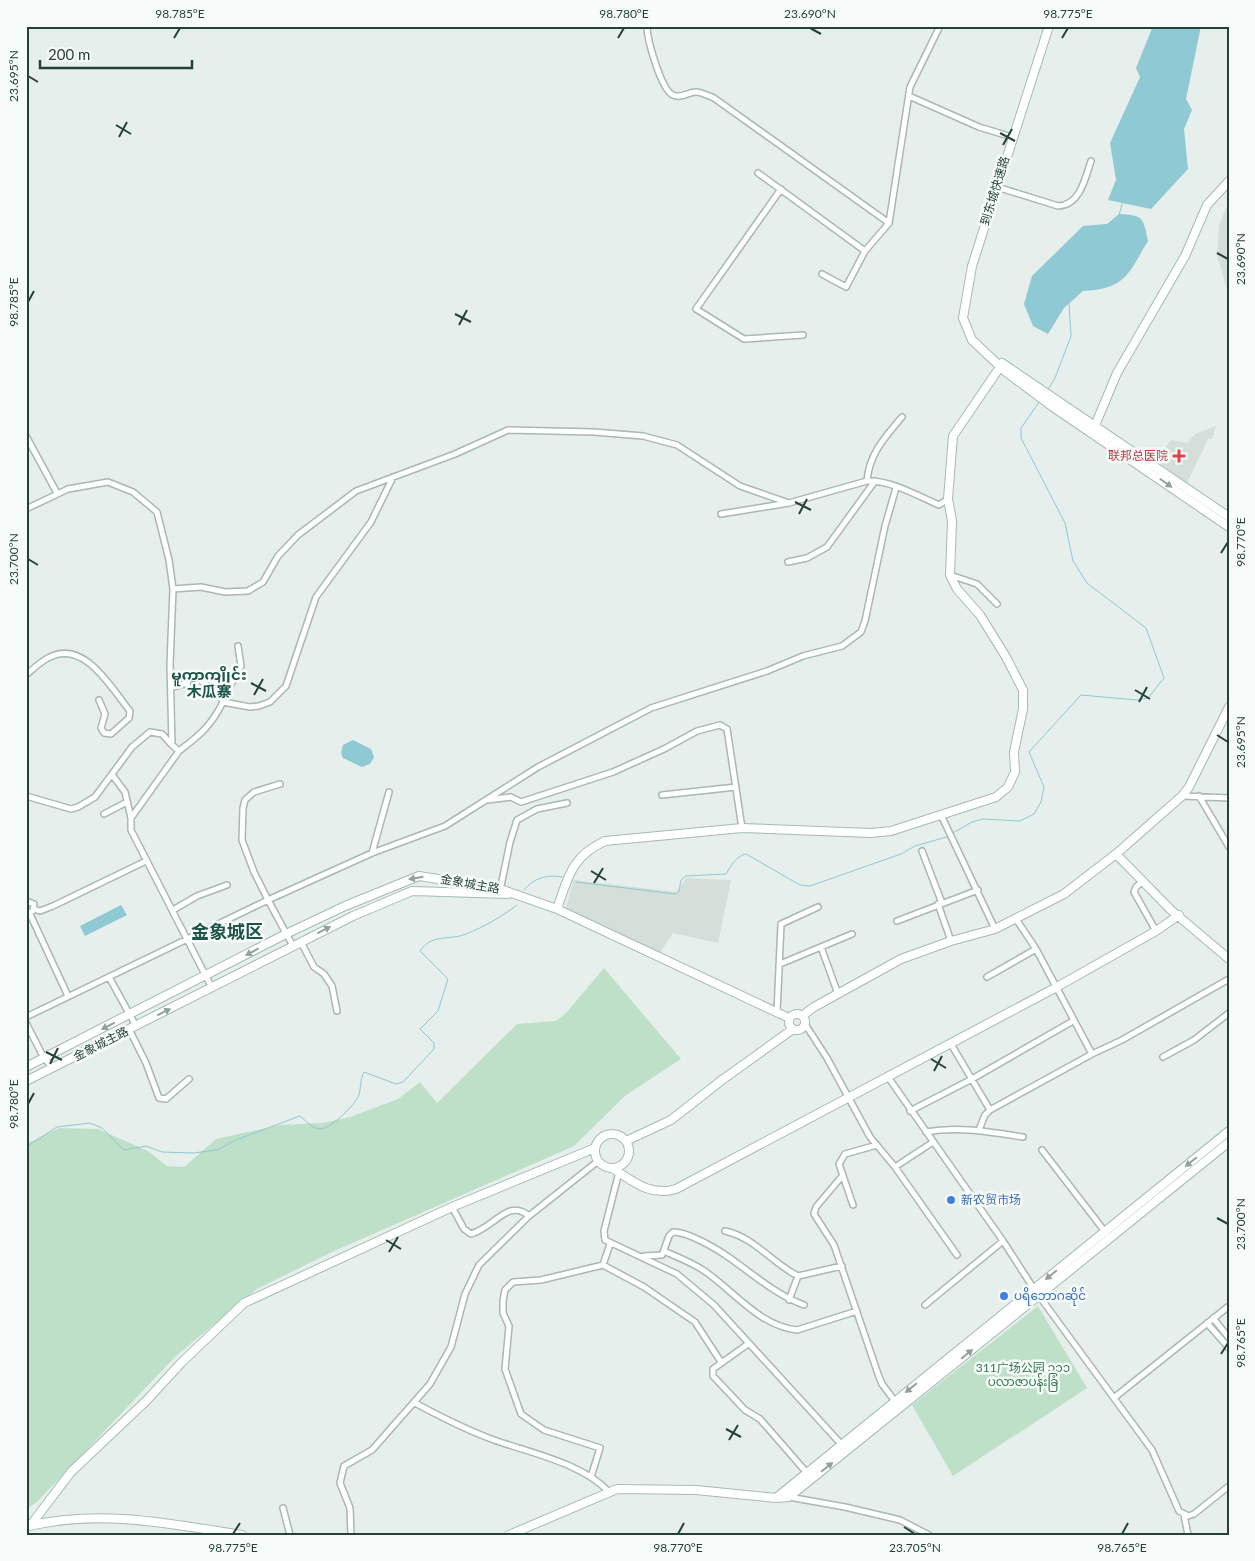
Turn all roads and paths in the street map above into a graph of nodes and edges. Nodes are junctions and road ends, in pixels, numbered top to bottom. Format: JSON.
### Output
{"nodes":[{"id":1,"x":647,"y":26,"type":"edge"},
{"id":2,"x":940,"y":26,"type":"edge"},
{"id":3,"x":1048,"y":26,"type":"edge"},
{"id":4,"x":909,"y":96,"type":"junction"},
{"id":5,"x":1012,"y":137,"type":"junction"},
{"id":6,"x":1091,"y":161,"type":"dead end"},
{"id":7,"x":758,"y":173,"type":"dead end"},
{"id":8,"x":1229,"y":181,"type":"edge"},
{"id":9,"x":996,"y":187,"type":"junction"},
{"id":10,"x":782,"y":189,"type":"junction"},
{"id":11,"x":889,"y":223,"type":"junction"},
{"id":12,"x":865,"y":251,"type":"junction"},
{"id":13,"x":822,"y":274,"type":"dead end"},
{"id":14,"x":803,"y":335,"type":"dead end"},
{"id":15,"x":985,"y":353,"type":"junction"},
{"id":16,"x":1000,"y":366,"type":"junction"},
{"id":17,"x":1038,"y":392,"type":"junction"},
{"id":18,"x":902,"y":417,"type":"dead end"},
{"id":19,"x":1094,"y":429,"type":"junction"},
{"id":20,"x":26,"y":436,"type":"edge"},
{"id":21,"x":393,"y":477,"type":"junction"},
{"id":22,"x":868,"y":481,"type":"junction"},
{"id":23,"x":876,"y":481,"type":"junction"},
{"id":24,"x":896,"y":488,"type":"junction"},
{"id":25,"x":58,"y":493,"type":"junction"},
{"id":26,"x":948,"y":499,"type":"junction"},
{"id":27,"x":788,"y":503,"type":"junction"},
{"id":28,"x":26,"y":509,"type":"edge"},
{"id":29,"x":721,"y":514,"type":"dead end"},
{"id":30,"x":1229,"y":517,"type":"edge"},
{"id":31,"x":1229,"y":527,"type":"edge"},
{"id":32,"x":788,"y":562,"type":"dead end"},
{"id":33,"x":950,"y":575,"type":"junction"},
{"id":34,"x":173,"y":589,"type":"junction"},
{"id":35,"x":997,"y":604,"type":"dead end"},
{"id":36,"x":238,"y":646,"type":"dead end"},
{"id":37,"x":26,"y":675,"type":"edge"},
{"id":38,"x":172,"y":687,"type":"junction"},
{"id":39,"x":220,"y":695,"type":"junction"},
{"id":40,"x":99,"y":700,"type":"dead end"},
{"id":41,"x":223,"y":702,"type":"junction"},
{"id":42,"x":1229,"y":707,"type":"edge"},
{"id":43,"x":172,"y":745,"type":"junction"},
{"id":44,"x":180,"y":752,"type":"junction"},
{"id":45,"x":112,"y":776,"type":"junction"},
{"id":46,"x":280,"y":784,"type":"dead end"},
{"id":47,"x":736,"y":787,"type":"junction"},
{"id":48,"x":389,"y":792,"type":"dead end"},
{"id":49,"x":662,"y":795,"type":"dead end"},
{"id":50,"x":26,"y":796,"type":"edge"},
{"id":51,"x":1182,"y":796,"type":"junction"},
{"id":52,"x":1199,"y":796,"type":"junction"},
{"id":53,"x":1229,"y":798,"type":"edge"},
{"id":54,"x":484,"y":800,"type":"junction"},
{"id":55,"x":127,"y":802,"type":"junction"},
{"id":56,"x":567,"y":803,"type":"dead end"},
{"id":57,"x":104,"y":814,"type":"dead end"},
{"id":58,"x":941,"y":815,"type":"junction"},
{"id":59,"x":131,"y":818,"type":"junction"},
{"id":60,"x":742,"y":828,"type":"junction"},
{"id":61,"x":1229,"y":847,"type":"edge"},
{"id":62,"x":922,"y":850,"type":"dead end"},
{"id":63,"x":372,"y":853,"type":"junction"},
{"id":64,"x":1116,"y":854,"type":"junction"},
{"id":65,"x":146,"y":861,"type":"junction"},
{"id":66,"x":1143,"y":881,"type":"junction"},
{"id":67,"x":228,"y":885,"type":"dead end"},
{"id":68,"x":978,"y":890,"type":"junction"},
{"id":69,"x":500,"y":891,"type":"junction"},
{"id":70,"x":363,"y":898,"type":"junction"},
{"id":71,"x":27,"y":899,"type":"edge"},
{"id":72,"x":268,"y":900,"type":"junction"},
{"id":73,"x":940,"y":904,"type":"junction"},
{"id":74,"x":818,"y":907,"type":"dead end"},
{"id":75,"x":369,"y":909,"type":"junction"},
{"id":76,"x":557,"y":909,"type":"junction"},
{"id":77,"x":173,"y":910,"type":"junction"},
{"id":78,"x":30,"y":911,"type":"edge"},
{"id":79,"x":1175,"y":914,"type":"junction"},
{"id":80,"x":1016,"y":919,"type":"junction"},
{"id":81,"x":897,"y":920,"type":"dead end"},
{"id":82,"x":995,"y":929,"type":"junction"},
{"id":83,"x":1156,"y":931,"type":"junction"},
{"id":84,"x":286,"y":934,"type":"junction"},
{"id":85,"x":852,"y":934,"type":"dead end"},
{"id":86,"x":185,"y":940,"type":"junction"},
{"id":87,"x":951,"y":941,"type":"junction"},
{"id":88,"x":301,"y":942,"type":"junction"},
{"id":89,"x":293,"y":946,"type":"junction"},
{"id":90,"x":822,"y":947,"type":"junction"},
{"id":91,"x":1036,"y":949,"type":"junction"},
{"id":92,"x":1229,"y":959,"type":"edge"},
{"id":93,"x":780,"y":964,"type":"junction"},
{"id":94,"x":1229,"y":965,"type":"edge"},
{"id":95,"x":109,"y":977,"type":"junction"},
{"id":96,"x":206,"y":977,"type":"junction"},
{"id":97,"x":987,"y":977,"type":"dead end"},
{"id":98,"x":1229,"y":979,"type":"edge"},
{"id":99,"x":212,"y":988,"type":"junction"},
{"id":100,"x":1055,"y":988,"type":"junction"},
{"id":101,"x":838,"y":994,"type":"junction"},
{"id":102,"x":68,"y":996,"type":"junction"},
{"id":103,"x":336,"y":1011,"type":"dead end"},
{"id":104,"x":777,"y":1012,"type":"junction"},
{"id":105,"x":1229,"y":1013,"type":"edge"},
{"id":106,"x":129,"y":1015,"type":"junction"},
{"id":107,"x":26,"y":1017,"type":"edge"},
{"id":108,"x":789,"y":1018,"type":"junction"},
{"id":109,"x":803,"y":1020,"type":"junction"},
{"id":110,"x":1073,"y":1021,"type":"junction"},
{"id":111,"x":26,"y":1023,"type":"edge"},
{"id":112,"x":132,"y":1028,"type":"junction"},
{"id":113,"x":793,"y":1029,"type":"junction"},
{"id":114,"x":951,"y":1044,"type":"junction"},
{"id":115,"x":1092,"y":1054,"type":"junction"},
{"id":116,"x":1164,"y":1057,"type":"dead end"},
{"id":117,"x":44,"y":1058,"type":"junction"},
{"id":118,"x":26,"y":1067,"type":"edge"},
{"id":119,"x":53,"y":1068,"type":"junction"},
{"id":120,"x":888,"y":1077,"type":"junction"},
{"id":121,"x":189,"y":1079,"type":"dead end"},
{"id":122,"x":972,"y":1079,"type":"junction"},
{"id":123,"x":26,"y":1081,"type":"edge"},
{"id":124,"x":849,"y":1099,"type":"junction"},
{"id":125,"x":990,"y":1110,"type":"junction"},
{"id":126,"x":910,"y":1111,"type":"junction"},
{"id":127,"x":979,"y":1130,"type":"junction"},
{"id":128,"x":926,"y":1132,"type":"junction"},
{"id":129,"x":1022,"y":1137,"type":"dead end"},
{"id":130,"x":1227,"y":1137,"type":"edge"},
{"id":131,"x":626,"y":1141,"type":"junction"},
{"id":132,"x":933,"y":1142,"type":"junction"},
{"id":133,"x":877,"y":1145,"type":"junction"},
{"id":134,"x":594,"y":1148,"type":"junction"},
{"id":135,"x":1042,"y":1150,"type":"dead end"},
{"id":136,"x":598,"y":1161,"type":"junction"},
{"id":137,"x":895,"y":1167,"type":"junction"},
{"id":138,"x":615,"y":1170,"type":"junction"},
{"id":139,"x":843,"y":1176,"type":"junction"},
{"id":140,"x":1174,"y":1176,"type":"junction"},
{"id":141,"x":1179,"y":1183,"type":"junction"},
{"id":142,"x":853,"y":1204,"type":"dead end"},
{"id":143,"x":1144,"y":1206,"type":"junction"},
{"id":144,"x":452,"y":1207,"type":"junction"},
{"id":145,"x":529,"y":1216,"type":"junction"},
{"id":146,"x":726,"y":1231,"type":"dead end"},
{"id":147,"x":1108,"y":1235,"type":"junction"},
{"id":148,"x":1003,"y":1241,"type":"junction"},
{"id":149,"x":610,"y":1244,"type":"junction"},
{"id":150,"x":664,"y":1251,"type":"junction"},
{"id":151,"x":957,"y":1255,"type":"dead end"},
{"id":152,"x":641,"y":1256,"type":"junction"},
{"id":153,"x":1072,"y":1264,"type":"junction"},
{"id":154,"x":603,"y":1265,"type":"junction"},
{"id":155,"x":842,"y":1266,"type":"junction"},
{"id":156,"x":798,"y":1276,"type":"junction"},
{"id":157,"x":1034,"y":1289,"type":"junction"},
{"id":158,"x":1039,"y":1296,"type":"junction"},
{"id":159,"x":789,"y":1300,"type":"junction"},
{"id":160,"x":804,"y":1305,"type":"dead end"},
{"id":161,"x":924,"y":1305,"type":"dead end"},
{"id":162,"x":1229,"y":1306,"type":"edge"},
{"id":163,"x":857,"y":1311,"type":"junction"},
{"id":164,"x":1213,"y":1318,"type":"junction"},
{"id":165,"x":1207,"y":1323,"type":"junction"},
{"id":166,"x":977,"y":1334,"type":"junction"},
{"id":167,"x":1229,"y":1338,"type":"edge"},
{"id":168,"x":983,"y":1341,"type":"junction"},
{"id":169,"x":748,"y":1344,"type":"junction"},
{"id":170,"x":1229,"y":1348,"type":"edge"},
{"id":171,"x":722,"y":1362,"type":"junction"},
{"id":172,"x":936,"y":1368,"type":"junction"},
{"id":173,"x":942,"y":1375,"type":"junction"},
{"id":174,"x":1115,"y":1397,"type":"junction"},
{"id":175,"x":894,"y":1401,"type":"junction"},
{"id":176,"x":414,"y":1403,"type":"junction"},
{"id":177,"x":900,"y":1408,"type":"junction"},
{"id":178,"x":841,"y":1444,"type":"junction"},
{"id":179,"x":807,"y":1473,"type":"junction"},
{"id":180,"x":591,"y":1477,"type":"junction"},
{"id":181,"x":1229,"y":1486,"type":"edge"},
{"id":182,"x":609,"y":1492,"type":"junction"},
{"id":183,"x":776,"y":1498,"type":"junction"},
{"id":184,"x":789,"y":1498,"type":"junction"},
{"id":185,"x":283,"y":1508,"type":"dead end"},
{"id":186,"x":1184,"y":1516,"type":"junction"},
{"id":187,"x":28,"y":1526,"type":"edge"},
{"id":188,"x":242,"y":1535,"type":"edge"},
{"id":189,"x":290,"y":1535,"type":"edge"},
{"id":190,"x":352,"y":1535,"type":"edge"},
{"id":191,"x":509,"y":1535,"type":"edge"},
{"id":192,"x":929,"y":1535,"type":"edge"},
{"id":193,"x":1188,"y":1535,"type":"edge"}],
"edges":[{"from":1,"to":11,"type":"street"},
{"from":2,"to":4,"type":"street"},
{"from":3,"to":5,"type":"main road","name":"到东城快速路"},
{"from":4,"to":5,"type":"street"},
{"from":4,"to":11,"type":"street"},
{"from":5,"to":9,"type":"main road","name":"到东城快速路"},
{"from":6,"to":9,"type":"street"},
{"from":7,"to":10,"type":"street"},
{"from":8,"to":19,"type":"main road"},
{"from":9,"to":15,"type":"main road","name":"到东城快速路"},
{"from":10,"to":12,"type":"street"},
{"from":10,"to":14,"type":"street"},
{"from":11,"to":12,"type":"street"},
{"from":12,"to":13,"type":"street"},
{"from":15,"to":16,"type":"main road","name":"到东城快速路"},
{"from":15,"to":17,"type":"main road","name":"到东城快速路"},
{"from":16,"to":17,"type":"main road","name":"到东城快速路"},
{"from":16,"to":26,"type":"main road"},
{"from":17,"to":19,"type":"main road"},
{"from":18,"to":22,"type":"street"},
{"from":19,"to":30,"type":"main road"},
{"from":19,"to":31,"type":"main road","one_way":true},
{"from":20,"to":25,"type":"street"},
{"from":21,"to":27,"type":"street"},
{"from":21,"to":34,"type":"street"},
{"from":21,"to":41,"type":"street"},
{"from":22,"to":23,"type":"street"},
{"from":22,"to":27,"type":"street"},
{"from":23,"to":24,"type":"street"},
{"from":23,"to":32,"type":"street"},
{"from":24,"to":26,"type":"street"},
{"from":24,"to":54,"type":"street"},
{"from":25,"to":28,"type":"street"},
{"from":25,"to":34,"type":"street"},
{"from":26,"to":33,"type":"main road"},
{"from":27,"to":29,"type":"street"},
{"from":33,"to":35,"type":"street"},
{"from":33,"to":58,"type":"main road"},
{"from":34,"to":38,"type":"street"},
{"from":36,"to":39,"type":"street"},
{"from":37,"to":40,"type":"street"},
{"from":38,"to":39,"type":"street"},
{"from":38,"to":43,"type":"street"},
{"from":39,"to":41,"type":"street"},
{"from":41,"to":44,"type":"street"},
{"from":42,"to":51,"type":"main road"},
{"from":43,"to":44,"type":"street"},
{"from":43,"to":45,"type":"street"},
{"from":44,"to":59,"type":"street"},
{"from":45,"to":50,"type":"street"},
{"from":45,"to":55,"type":"street"},
{"from":46,"to":72,"type":"street"},
{"from":47,"to":49,"type":"street"},
{"from":47,"to":54,"type":"street"},
{"from":47,"to":60,"type":"street"},
{"from":48,"to":63,"type":"street"},
{"from":51,"to":52,"type":"street"},
{"from":51,"to":64,"type":"main road"},
{"from":52,"to":53,"type":"street"},
{"from":52,"to":61,"type":"street"},
{"from":54,"to":63,"type":"street"},
{"from":55,"to":57,"type":"street"},
{"from":55,"to":59,"type":"street"},
{"from":56,"to":69,"type":"street"},
{"from":58,"to":60,"type":"main road"},
{"from":58,"to":68,"type":"street"},
{"from":59,"to":65,"type":"street"},
{"from":60,"to":76,"type":"main road"},
{"from":62,"to":73,"type":"street"},
{"from":63,"to":72,"type":"street"},
{"from":64,"to":66,"type":"main road"},
{"from":64,"to":80,"type":"main road"},
{"from":65,"to":77,"type":"street"},
{"from":65,"to":78,"type":"street"},
{"from":66,"to":79,"type":"main road"},
{"from":66,"to":83,"type":"street"},
{"from":67,"to":77,"type":"street"},
{"from":68,"to":73,"type":"street"},
{"from":68,"to":82,"type":"street"},
{"from":69,"to":70,"type":"main road","name":"金象城主路","one_way":true},
{"from":69,"to":75,"type":"main road","name":"金象城主路"},
{"from":69,"to":76,"type":"main road","name":"金象城主路"},
{"from":70,"to":75,"type":"main road"},
{"from":70,"to":84,"type":"main road","name":"金象城主路"},
{"from":71,"to":78,"type":"street"},
{"from":72,"to":84,"type":"street"},
{"from":72,"to":86,"type":"street"},
{"from":73,"to":81,"type":"street"},
{"from":73,"to":87,"type":"street"},
{"from":74,"to":93,"type":"street"},
{"from":88,"to":75,"type":"main road","name":"金象城主路","one_way":true},
{"from":76,"to":104,"type":"main road","name":"金象城主路"},
{"from":77,"to":86,"type":"street"},
{"from":78,"to":102,"type":"street"},
{"from":79,"to":83,"type":"main road"},
{"from":79,"to":92,"type":"main road"},
{"from":79,"to":94,"type":"main road"},
{"from":80,"to":82,"type":"main road"},
{"from":80,"to":91,"type":"street"},
{"from":82,"to":87,"type":"main road"},
{"from":83,"to":100,"type":"main road"},
{"from":84,"to":89,"type":"street"},
{"from":84,"to":96,"type":"main road","name":"金象城主路","one_way":true},
{"from":85,"to":90,"type":"street"},
{"from":86,"to":95,"type":"street"},
{"from":86,"to":96,"type":"street"},
{"from":87,"to":101,"type":"main road"},
{"from":88,"to":89,"type":"main road","name":"金象城主路"},
{"from":88,"to":103,"type":"street"},
{"from":89,"to":99,"type":"main road","name":"金象城主路"},
{"from":90,"to":93,"type":"street"},
{"from":90,"to":101,"type":"street"},
{"from":91,"to":97,"type":"street"},
{"from":91,"to":100,"type":"street"},
{"from":93,"to":104,"type":"street"},
{"from":95,"to":102,"type":"street"},
{"from":95,"to":106,"type":"street"},
{"from":96,"to":99,"type":"street"},
{"from":96,"to":106,"type":"main road","name":"金象城主路"},
{"from":98,"to":115,"type":"street"},
{"from":112,"to":99,"type":"main road","name":"金象城主路","one_way":true},
{"from":100,"to":110,"type":"street"},
{"from":100,"to":114,"type":"main road"},
{"from":101,"to":109,"type":"main road"},
{"from":102,"to":107,"type":"street"},
{"from":104,"to":108,"type":"main road","name":"金象城主路"},
{"from":105,"to":116,"type":"street"},
{"from":106,"to":112,"type":"street"},
{"from":106,"to":117,"type":"main road","name":"金象城主路","one_way":true},
{"from":108,"to":109,"type":"main road"},
{"from":108,"to":113,"type":"main road"},
{"from":109,"to":113,"type":"main road"},
{"from":109,"to":124,"type":"street"},
{"from":110,"to":115,"type":"street"},
{"from":110,"to":122,"type":"street"},
{"from":111,"to":117,"type":"street"},
{"from":112,"to":119,"type":"main road","name":"金象城主路"},
{"from":112,"to":121,"type":"street"},
{"from":113,"to":131,"type":"main road"},
{"from":114,"to":120,"type":"main road"},
{"from":114,"to":122,"type":"street"},
{"from":115,"to":125,"type":"street"},
{"from":117,"to":118,"type":"main road","name":"金象城主路"},
{"from":117,"to":119,"type":"street"},
{"from":119,"to":123,"type":"main road","name":"金象城主路"},
{"from":120,"to":124,"type":"main road"},
{"from":120,"to":126,"type":"street"},
{"from":122,"to":125,"type":"street"},
{"from":122,"to":126,"type":"street"},
{"from":124,"to":133,"type":"street"},
{"from":124,"to":138,"type":"main road"},
{"from":125,"to":127,"type":"street"},
{"from":126,"to":128,"type":"street"},
{"from":127,"to":128,"type":"street"},
{"from":127,"to":129,"type":"street"},
{"from":128,"to":132,"type":"street"},
{"from":130,"to":140,"type":"main road","one_way":true},
{"from":130,"to":141,"type":"main road"},
{"from":131,"to":134,"type":"main road"},
{"from":131,"to":138,"type":"main road"},
{"from":132,"to":137,"type":"street"},
{"from":132,"to":148,"type":"street"},
{"from":133,"to":137,"type":"street"},
{"from":133,"to":139,"type":"street"},
{"from":134,"to":136,"type":"main road"},
{"from":134,"to":144,"type":"main road"},
{"from":135,"to":147,"type":"street"},
{"from":136,"to":138,"type":"main road"},
{"from":136,"to":145,"type":"street"},
{"from":137,"to":151,"type":"street"},
{"from":138,"to":149,"type":"street"},
{"from":139,"to":142,"type":"street"},
{"from":139,"to":155,"type":"street"},
{"from":140,"to":141,"type":"main road"},
{"from":140,"to":143,"type":"main road"},
{"from":141,"to":143,"type":"main road"},
{"from":143,"to":147,"type":"main road"},
{"from":144,"to":145,"type":"street"},
{"from":144,"to":187,"type":"main road"},
{"from":145,"to":176,"type":"street"},
{"from":146,"to":156,"type":"street"},
{"from":147,"to":153,"type":"main road"},
{"from":148,"to":157,"type":"street"},
{"from":148,"to":161,"type":"street"},
{"from":149,"to":152,"type":"street"},
{"from":149,"to":154,"type":"street"},
{"from":150,"to":152,"type":"street"},
{"from":150,"to":159,"type":"street"},
{"from":150,"to":163,"type":"street"},
{"from":152,"to":169,"type":"street"},
{"from":153,"to":157,"type":"main road","one_way":true},
{"from":153,"to":158,"type":"main road"},
{"from":154,"to":171,"type":"street"},
{"from":154,"to":180,"type":"street"},
{"from":155,"to":156,"type":"street"},
{"from":155,"to":163,"type":"street"},
{"from":156,"to":159,"type":"street"},
{"from":157,"to":158,"type":"street"},
{"from":157,"to":166,"type":"main road"},
{"from":158,"to":168,"type":"main road"},
{"from":158,"to":174,"type":"street"},
{"from":159,"to":160,"type":"street"},
{"from":162,"to":164,"type":"street"},
{"from":163,"to":175,"type":"street"},
{"from":164,"to":165,"type":"street"},
{"from":164,"to":167,"type":"street"},
{"from":165,"to":170,"type":"street"},
{"from":165,"to":174,"type":"street"},
{"from":166,"to":168,"type":"main road"},
{"from":166,"to":172,"type":"main road"},
{"from":173,"to":168,"type":"main road","one_way":true},
{"from":169,"to":171,"type":"street"},
{"from":169,"to":178,"type":"street"},
{"from":171,"to":179,"type":"street"},
{"from":172,"to":173,"type":"main road"},
{"from":172,"to":175,"type":"main road","one_way":true},
{"from":173,"to":177,"type":"main road"},
{"from":174,"to":186,"type":"street"},
{"from":175,"to":177,"type":"street"},
{"from":175,"to":178,"type":"main road"},
{"from":176,"to":180,"type":"street"},
{"from":176,"to":190,"type":"street"},
{"from":184,"to":177,"type":"main road","one_way":true},
{"from":178,"to":179,"type":"main road"},
{"from":179,"to":183,"type":"main road"},
{"from":180,"to":182,"type":"street"},
{"from":181,"to":186,"type":"street"},
{"from":182,"to":183,"type":"main road"},
{"from":182,"to":191,"type":"main road"},
{"from":183,"to":184,"type":"main road"},
{"from":184,"to":192,"type":"street"},
{"from":185,"to":189,"type":"street"},
{"from":186,"to":193,"type":"street"},
{"from":187,"to":188,"type":"main road"}]}
